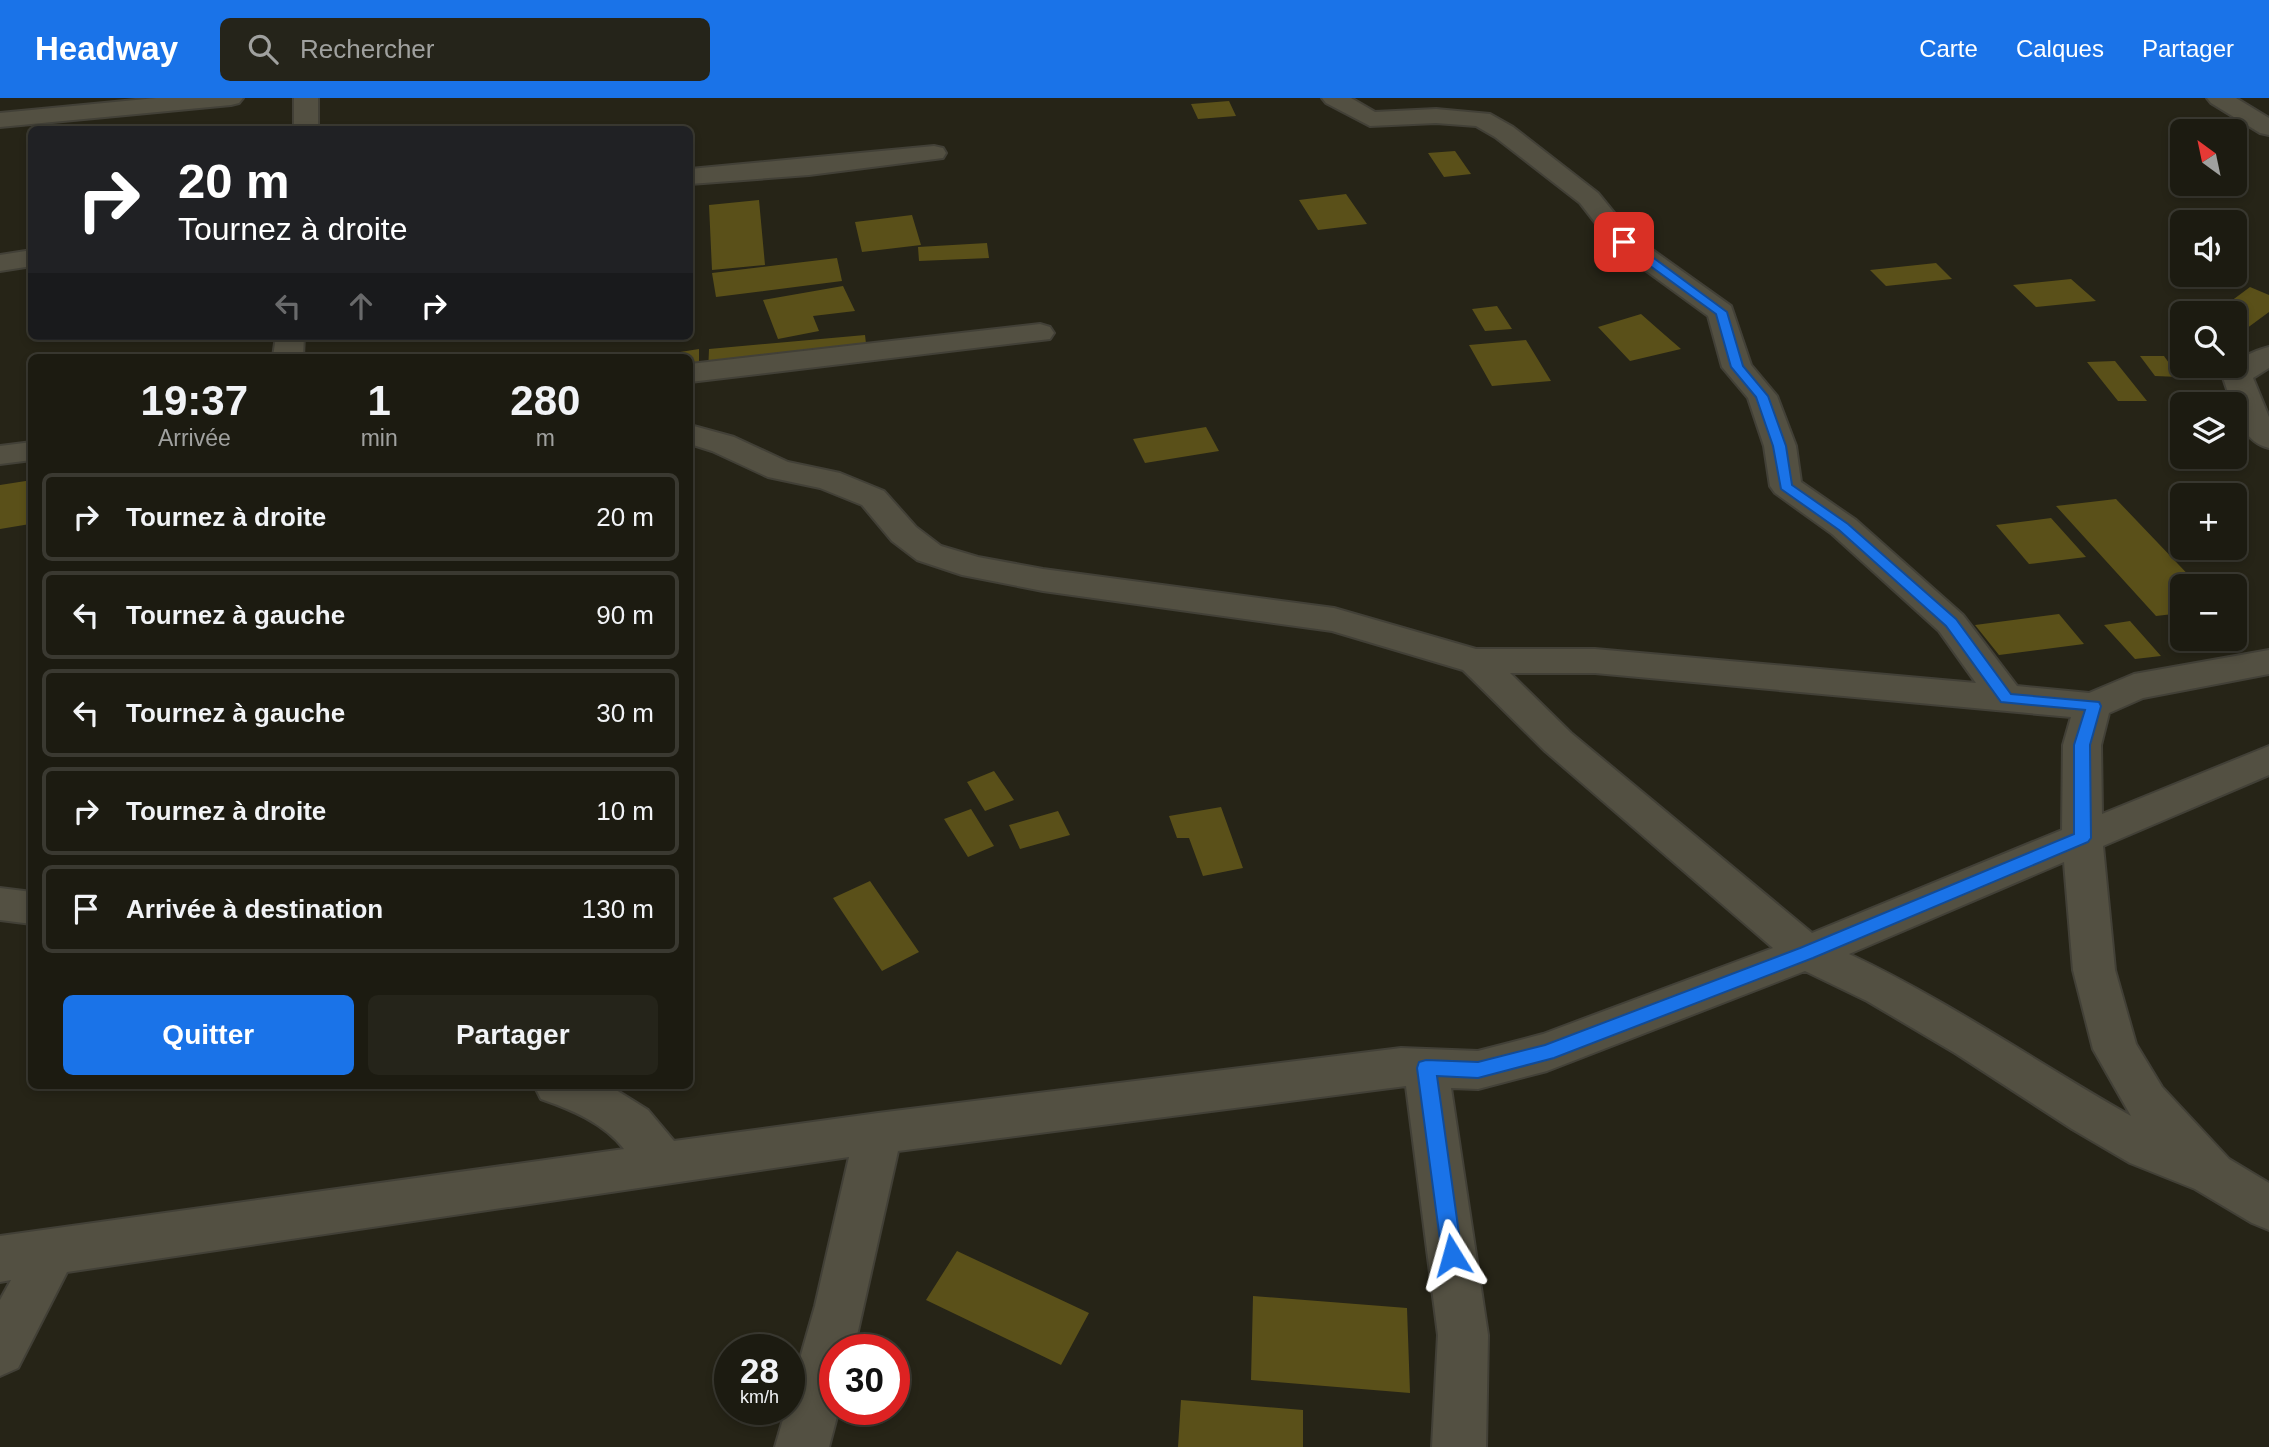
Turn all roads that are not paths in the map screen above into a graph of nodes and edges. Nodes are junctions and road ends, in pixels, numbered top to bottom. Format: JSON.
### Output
{"nodes":[{"id":1,"x":231,"y":98,"type":"edge"},
{"id":2,"x":306,"y":98,"type":"edge"},
{"id":3,"x":1334,"y":98,"type":"edge"},
{"id":4,"x":2219,"y":98,"type":"edge"},
{"id":5,"x":0,"y":120,"type":"edge"},
{"id":6,"x":306,"y":126,"type":"edge"},
{"id":7,"x":2269,"y":128,"type":"edge"},
{"id":8,"x":934,"y":153,"type":"dead end"},
{"id":9,"x":693,"y":177,"type":"edge"},
{"id":10,"x":28,"y":259,"type":"edge"},
{"id":11,"x":0,"y":263,"type":"edge"},
{"id":12,"x":1040,"y":333,"type":"dead end"},
{"id":13,"x":2269,"y":356,"type":"edge"},
{"id":14,"x":693,"y":373,"type":"edge"},
{"id":15,"x":693,"y":434,"type":"edge"},
{"id":16,"x":2269,"y":439,"type":"edge"},
{"id":17,"x":28,"y":452,"type":"edge"},
{"id":18,"x":0,"y":455,"type":"edge"},
{"id":19,"x":1476,"y":661,"type":"junction"},
{"id":20,"x":2269,"y":662,"type":"edge"},
{"id":21,"x":2006,"y":698,"type":"junction"},
{"id":22,"x":2094,"y":706,"type":"junction"},
{"id":23,"x":2269,"y":760,"type":"edge"},
{"id":24,"x":2082,"y":838,"type":"junction"},
{"id":25,"x":0,"y":904,"type":"edge"},
{"id":26,"x":28,"y":908,"type":"edge"},
{"id":27,"x":1807,"y":953,"type":"junction"},
{"id":28,"x":1426,"y":1068,"type":"junction"},
{"id":29,"x":571,"y":1089,"type":"edge"},
{"id":30,"x":878,"y":1133,"type":"junction"},
{"id":31,"x":664,"y":1164,"type":"junction"},
{"id":32,"x":2212,"y":1174,"type":"junction"},
{"id":33,"x":2269,"y":1208,"type":"edge"},
{"id":34,"x":52,"y":1251,"type":"junction"},
{"id":35,"x":0,"y":1259,"type":"edge"},
{"id":36,"x":0,"y":1351,"type":"edge"},
{"id":37,"x":802,"y":1447,"type":"edge"},
{"id":38,"x":1459,"y":1447,"type":"edge"}],
"edges":[{"from":1,"to":5,"type":"street"},
{"from":2,"to":6,"type":"street"},
{"from":3,"to":21,"type":"street"},
{"from":4,"to":7,"type":"street"},
{"from":8,"to":9,"type":"street"},
{"from":10,"to":11,"type":"street"},
{"from":12,"to":14,"type":"street"},
{"from":13,"to":16,"type":"street"},
{"from":15,"to":19,"type":"street"},
{"from":17,"to":18,"type":"street"},
{"from":19,"to":21,"type":"street"},
{"from":19,"to":27,"type":"street"},
{"from":20,"to":22,"type":"street"},
{"from":21,"to":22,"type":"street"},
{"from":22,"to":24,"type":"street"},
{"from":23,"to":24,"type":"street"},
{"from":24,"to":27,"type":"street"},
{"from":24,"to":32,"type":"street"},
{"from":25,"to":26,"type":"street"},
{"from":27,"to":28,"type":"street"},
{"from":27,"to":32,"type":"street"},
{"from":28,"to":30,"type":"street"},
{"from":28,"to":38,"type":"street"},
{"from":29,"to":31,"type":"street"},
{"from":30,"to":31,"type":"street"},
{"from":30,"to":37,"type":"street"},
{"from":31,"to":34,"type":"street"},
{"from":32,"to":33,"type":"street"},
{"from":34,"to":35,"type":"street"},
{"from":34,"to":36,"type":"street"}]}
